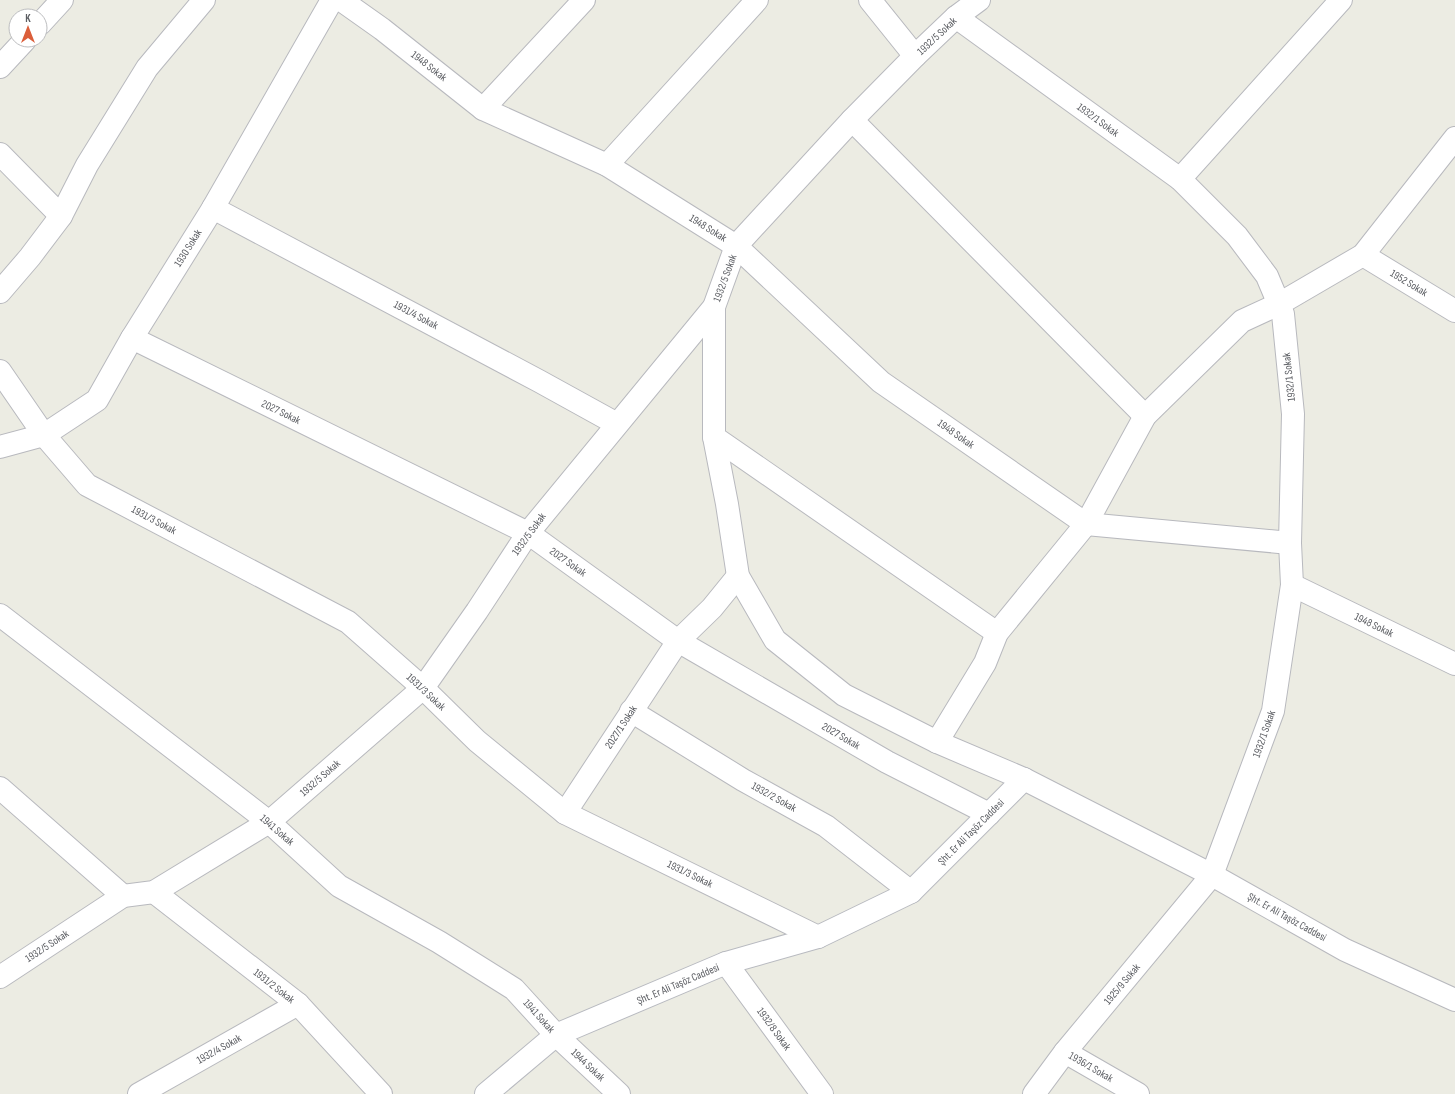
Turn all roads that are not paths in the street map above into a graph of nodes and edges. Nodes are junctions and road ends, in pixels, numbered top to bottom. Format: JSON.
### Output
{"nodes":[{"id":1,"x":62,"y":0,"type":"edge"},
{"id":2,"x":204,"y":0,"type":"edge"},
{"id":3,"x":332,"y":0,"type":"edge"},
{"id":4,"x":341,"y":0,"type":"edge"},
{"id":5,"x":584,"y":0,"type":"edge"},
{"id":6,"x":757,"y":0,"type":"edge"},
{"id":7,"x":870,"y":0,"type":"edge"},
{"id":8,"x":979,"y":0,"type":"edge"},
{"id":9,"x":1341,"y":0,"type":"edge"},
{"id":10,"x":48,"y":15,"type":"edge"},
{"id":11,"x":956,"y":17,"type":"junction"},
{"id":12,"x":18,"y":48,"type":"edge"},
{"id":13,"x":915,"y":56,"type":"junction"},
{"id":14,"x":0,"y":67,"type":"edge"},
{"id":15,"x":483,"y":109,"type":"junction"},
{"id":16,"x":852,"y":120,"type":"junction"},
{"id":17,"x":1455,"y":138,"type":"edge"},
{"id":18,"x":0,"y":154,"type":"edge"},
{"id":19,"x":607,"y":165,"type":"junction"},
{"id":20,"x":1180,"y":179,"type":"junction"},
{"id":21,"x":213,"y":208,"type":"junction"},
{"id":22,"x":60,"y":216,"type":"junction"},
{"id":23,"x":736,"y":246,"type":"junction"},
{"id":24,"x":1363,"y":255,"type":"junction"},
{"id":25,"x":0,"y":292,"type":"edge"},
{"id":26,"x":1279,"y":304,"type":"junction"},
{"id":27,"x":714,"y":307,"type":"junction"},
{"id":28,"x":1455,"y":311,"type":"edge"},
{"id":29,"x":132,"y":338,"type":"junction"},
{"id":30,"x":0,"y":371,"type":"edge"},
{"id":31,"x":1145,"y":416,"type":"junction"},
{"id":32,"x":617,"y":424,"type":"junction"},
{"id":33,"x":44,"y":435,"type":"junction"},
{"id":34,"x":714,"y":437,"type":"junction"},
{"id":35,"x":0,"y":447,"type":"edge"},
{"id":36,"x":1086,"y":524,"type":"junction"},
{"id":37,"x":528,"y":534,"type":"junction"},
{"id":38,"x":1290,"y":543,"type":"junction"},
{"id":39,"x":738,"y":576,"type":"junction"},
{"id":40,"x":1292,"y":585,"type":"junction"},
{"id":41,"x":0,"y":615,"type":"edge"},
{"id":42,"x":997,"y":634,"type":"junction"},
{"id":43,"x":678,"y":641,"type":"junction"},
{"id":44,"x":1455,"y":664,"type":"edge"},
{"id":45,"x":423,"y":688,"type":"junction"},
{"id":46,"x":631,"y":711,"type":"junction"},
{"id":47,"x":937,"y":742,"type":"junction"},
{"id":48,"x":1024,"y":779,"type":"junction"},
{"id":49,"x":1,"y":790,"type":"edge"},
{"id":50,"x":566,"y":813,"type":"junction"},
{"id":51,"x":989,"y":814,"type":"junction"},
{"id":52,"x":269,"y":822,"type":"junction"},
{"id":53,"x":1212,"y":875,"type":"junction"},
{"id":54,"x":154,"y":892,"type":"junction"},
{"id":55,"x":911,"y":892,"type":"junction"},
{"id":56,"x":123,"y":896,"type":"junction"},
{"id":57,"x":818,"y":937,"type":"junction"},
{"id":58,"x":726,"y":963,"type":"junction"},
{"id":59,"x":0,"y":977,"type":"edge"},
{"id":60,"x":1455,"y":1000,"type":"edge"},
{"id":61,"x":298,"y":1004,"type":"junction"},
{"id":62,"x":556,"y":1035,"type":"junction"},
{"id":63,"x":1065,"y":1052,"type":"junction"},
{"id":64,"x":139,"y":1094,"type":"edge"},
{"id":65,"x":381,"y":1094,"type":"edge"},
{"id":66,"x":486,"y":1094,"type":"edge"},
{"id":67,"x":619,"y":1094,"type":"edge"},
{"id":68,"x":822,"y":1094,"type":"edge"},
{"id":69,"x":1034,"y":1094,"type":"edge"},
{"id":70,"x":1138,"y":1094,"type":"edge"}],
"edges":[{"from":1,"to":10,"type":"street"},
{"from":2,"to":22,"type":"street"},
{"from":3,"to":21,"type":"street","name":"1930 Sokak"},
{"from":4,"to":15,"type":"street","name":"1948 Sokak"},
{"from":5,"to":15,"type":"street"},
{"from":6,"to":19,"type":"street"},
{"from":7,"to":13,"type":"street"},
{"from":8,"to":11,"type":"street","name":"1932/5 Sokak"},
{"from":9,"to":20,"type":"street"},
{"from":11,"to":13,"type":"street","name":"1932/5 Sokak"},
{"from":11,"to":20,"type":"street","name":"1932/1 Sokak"},
{"from":12,"to":14,"type":"street"},
{"from":13,"to":16,"type":"street","name":"1932/5 Sokak"},
{"from":15,"to":19,"type":"street","name":"1948 Sokak"},
{"from":16,"to":23,"type":"street","name":"1932/5 Sokak"},
{"from":16,"to":31,"type":"street"},
{"from":17,"to":24,"type":"street"},
{"from":18,"to":22,"type":"street"},
{"from":19,"to":23,"type":"street","name":"1948 Sokak"},
{"from":20,"to":26,"type":"street","name":"1932/1 Sokak"},
{"from":21,"to":29,"type":"street","name":"1930 Sokak"},
{"from":21,"to":32,"type":"street","name":"1931/4 Sokak"},
{"from":22,"to":25,"type":"street"},
{"from":23,"to":27,"type":"street","name":"1932/5 Sokak"},
{"from":23,"to":36,"type":"street","name":"1948 Sokak"},
{"from":24,"to":26,"type":"street"},
{"from":24,"to":28,"type":"street","name":"1952 Sokak"},
{"from":26,"to":31,"type":"street"},
{"from":26,"to":38,"type":"street","name":"1932/1 Sokak"},
{"from":27,"to":32,"type":"street","name":"1932/5 Sokak"},
{"from":27,"to":34,"type":"street"},
{"from":29,"to":33,"type":"street","name":"1930 Sokak"},
{"from":29,"to":37,"type":"street","name":"2027 Sokak"},
{"from":30,"to":33,"type":"street","name":"1931/3 Sokak"},
{"from":31,"to":36,"type":"street"},
{"from":32,"to":37,"type":"street","name":"1932/5 Sokak"},
{"from":33,"to":35,"type":"street","name":"1930 Sokak"},
{"from":33,"to":45,"type":"street","name":"1931/3 Sokak"},
{"from":34,"to":39,"type":"street"},
{"from":34,"to":42,"type":"street"},
{"from":36,"to":38,"type":"street"},
{"from":36,"to":42,"type":"street"},
{"from":37,"to":43,"type":"street","name":"2027 Sokak"},
{"from":37,"to":45,"type":"street","name":"1932/5 Sokak"},
{"from":38,"to":40,"type":"street","name":"1932/1 Sokak"},
{"from":39,"to":43,"type":"street","name":"2027/1 Sokak"},
{"from":39,"to":47,"type":"street"},
{"from":40,"to":44,"type":"street","name":"1948 Sokak"},
{"from":40,"to":53,"type":"street","name":"1932/1 Sokak"},
{"from":41,"to":52,"type":"street","name":"1941 Sokak"},
{"from":42,"to":47,"type":"street"},
{"from":43,"to":46,"type":"street","name":"2027/1 Sokak"},
{"from":43,"to":51,"type":"street","name":"2027 Sokak"},
{"from":45,"to":50,"type":"street","name":"1931/3 Sokak"},
{"from":45,"to":52,"type":"street","name":"1932/5 Sokak"},
{"from":46,"to":50,"type":"street","name":"2027/1 Sokak"},
{"from":46,"to":55,"type":"street","name":"1932/2 Sokak"},
{"from":47,"to":48,"type":"street"},
{"from":48,"to":51,"type":"street","name":"Şht. Er Ali Taşöz Caddesi"},
{"from":48,"to":53,"type":"street","name":"Şht. Er Ali Taşöz Caddesi"},
{"from":49,"to":56,"type":"street"},
{"from":50,"to":57,"type":"street","name":"1931/3 Sokak"},
{"from":51,"to":55,"type":"street","name":"Şht. Er Ali Taşöz Caddesi"},
{"from":52,"to":54,"type":"street","name":"1932/5 Sokak"},
{"from":52,"to":62,"type":"street","name":"1941 Sokak"},
{"from":53,"to":60,"type":"street","name":"Şht. Er Ali Taşöz Caddesi"},
{"from":53,"to":63,"type":"street","name":"1925/9 Sokak"},
{"from":54,"to":56,"type":"street","name":"1932/5 Sokak"},
{"from":54,"to":61,"type":"street","name":"1931/2 Sokak"},
{"from":55,"to":57,"type":"street","name":"Şht. Er Ali Taşöz Caddesi"},
{"from":56,"to":59,"type":"street","name":"1932/5 Sokak"},
{"from":57,"to":58,"type":"street","name":"Şht. Er Ali Taşöz Caddesi"},
{"from":58,"to":62,"type":"street","name":"Şht. Er Ali Taşöz Caddesi"},
{"from":58,"to":68,"type":"street","name":"1932/8 Sokak"},
{"from":61,"to":64,"type":"street","name":"1932/4 Sokak"},
{"from":61,"to":65,"type":"street","name":"1931/2 Sokak"},
{"from":62,"to":66,"type":"street","name":"Şht. Er Ali Taşöz Caddesi"},
{"from":62,"to":67,"type":"street","name":"1944 Sokak"},
{"from":63,"to":69,"type":"street","name":"1925/9 Sokak"},
{"from":63,"to":70,"type":"street","name":"1936/1 Sokak"}]}
